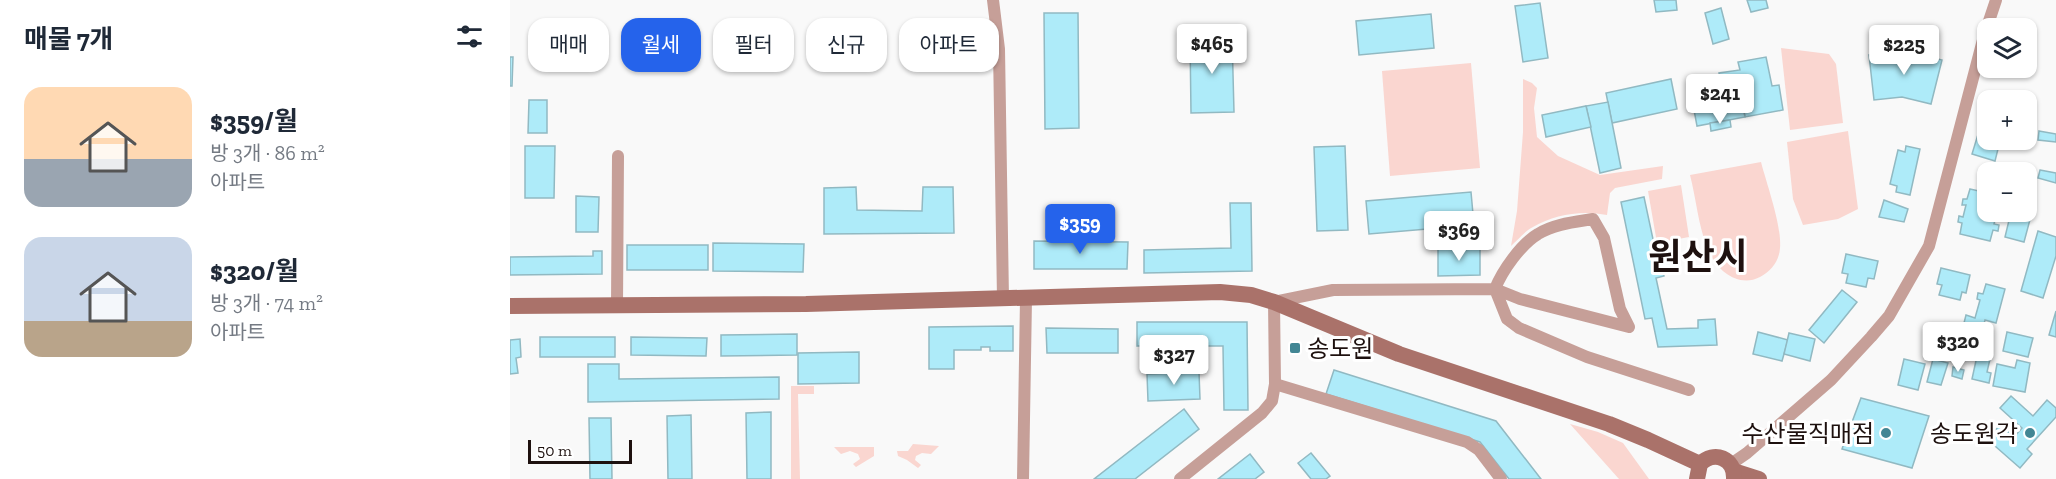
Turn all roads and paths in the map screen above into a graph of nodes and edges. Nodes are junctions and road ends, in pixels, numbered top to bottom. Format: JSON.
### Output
{"nodes":[{"id":1,"x":993,"y":0,"type":"edge"},
{"id":2,"x":1996,"y":0,"type":"edge"},
{"id":3,"x":618,"y":156,"type":"dead end"},
{"id":4,"x":1495,"y":289,"type":"junction"},
{"id":5,"x":1003,"y":299,"type":"junction"},
{"id":6,"x":1026,"y":299,"type":"junction"},
{"id":7,"x":1274,"y":302,"type":"junction"},
{"id":8,"x":616,"y":305,"type":"junction"},
{"id":9,"x":510,"y":306,"type":"edge"},
{"id":10,"x":1275,"y":384,"type":"junction"},
{"id":11,"x":1689,"y":390,"type":"dead end"},
{"id":12,"x":1733,"y":471,"type":"edge"},
{"id":13,"x":1698,"y":472,"type":"edge"},
{"id":14,"x":1023,"y":479,"type":"edge"},
{"id":15,"x":1180,"y":479,"type":"edge"},
{"id":16,"x":1501,"y":479,"type":"edge"},
{"id":17,"x":1759,"y":479,"type":"edge"}],
"edges":[{"from":1,"to":5,"type":"street"},
{"from":2,"to":12,"type":"street"},
{"from":3,"to":8,"type":"street"},
{"from":4,"to":4,"type":"street"},
{"from":4,"to":7,"type":"street"},
{"from":4,"to":11,"type":"street"},
{"from":5,"to":6,"type":"main road"},
{"from":5,"to":8,"type":"main road"},
{"from":6,"to":7,"type":"main road"},
{"from":6,"to":14,"type":"street"},
{"from":7,"to":10,"type":"street"},
{"from":7,"to":13,"type":"main road"},
{"from":8,"to":9,"type":"main road"},
{"from":10,"to":15,"type":"street"},
{"from":10,"to":16,"type":"street"},
{"from":12,"to":13,"type":"main road"},
{"from":12,"to":17,"type":"main road"}]}
